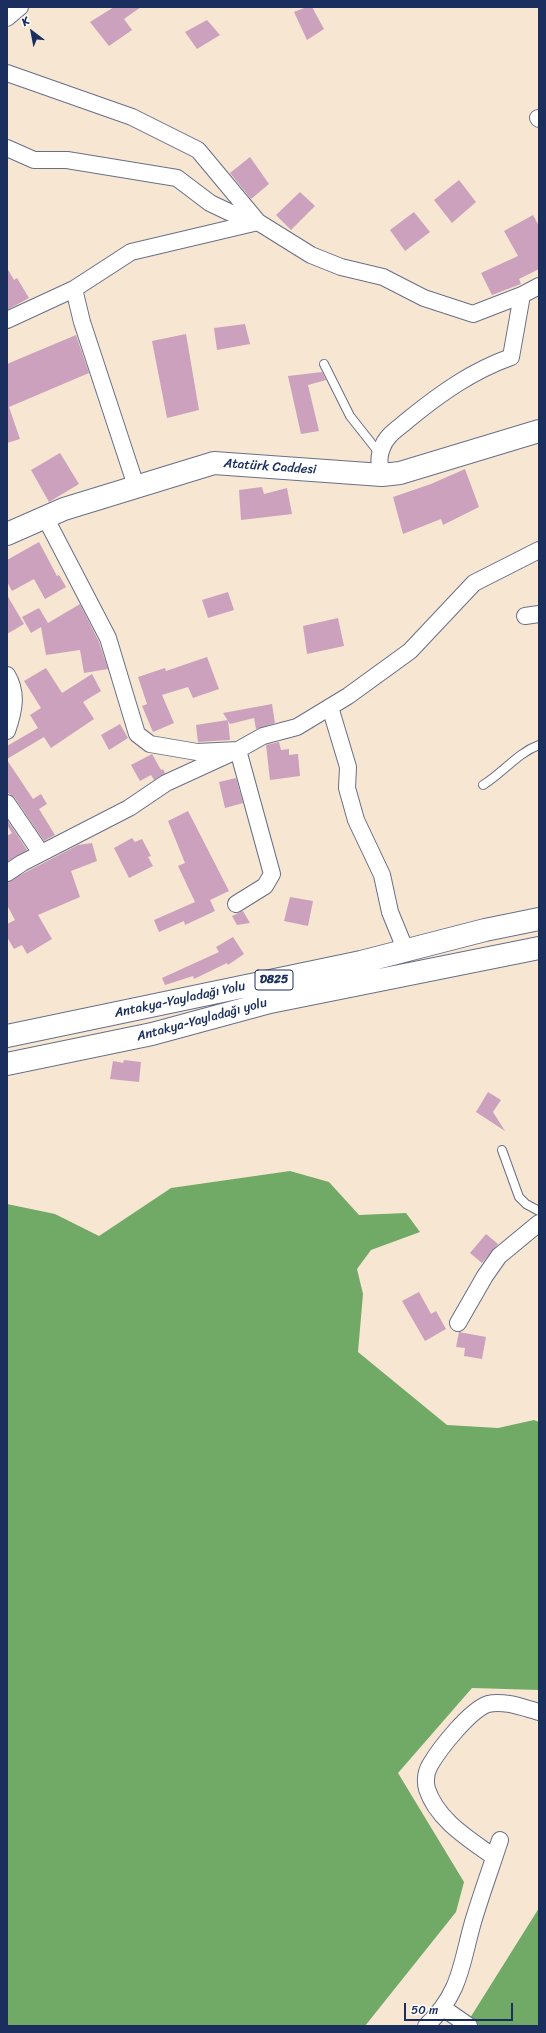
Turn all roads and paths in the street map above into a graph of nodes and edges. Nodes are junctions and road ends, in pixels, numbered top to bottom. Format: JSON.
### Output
{"nodes":[{"id":1,"x":20,"y":7,"type":"edge"},
{"id":2,"x":7,"y":18,"type":"edge"},
{"id":3,"x":7,"y":74,"type":"edge"},
{"id":4,"x":7,"y":148,"type":"edge"},
{"id":5,"x":255,"y":222,"type":"junction"},
{"id":6,"x":539,"y":286,"type":"edge"},
{"id":7,"x":74,"y":289,"type":"junction"},
{"id":8,"x":522,"y":296,"type":"junction"},
{"id":9,"x":7,"y":320,"type":"edge"},
{"id":10,"x":324,"y":364,"type":"dead end"},
{"id":11,"x":539,"y":431,"type":"edge"},
{"id":12,"x":381,"y":465,"type":"junction"},
{"id":13,"x":136,"y":486,"type":"junction"},
{"id":14,"x":45,"y":517,"type":"junction"},
{"id":15,"x":7,"y":534,"type":"edge"},
{"id":16,"x":539,"y":550,"type":"edge"},
{"id":17,"x":7,"y":675,"type":"edge"},
{"id":18,"x":330,"y":707,"type":"junction"},
{"id":19,"x":7,"y":731,"type":"edge"},
{"id":20,"x":539,"y":745,"type":"edge"},
{"id":21,"x":238,"y":750,"type":"junction"},
{"id":22,"x":483,"y":785,"type":"dead end"},
{"id":23,"x":7,"y":803,"type":"edge"},
{"id":24,"x":41,"y":853,"type":"junction"},
{"id":25,"x":7,"y":873,"type":"edge"},
{"id":26,"x":236,"y":904,"type":"dead end"},
{"id":27,"x":539,"y":919,"type":"edge"},
{"id":28,"x":539,"y":948,"type":"edge"},
{"id":29,"x":406,"y":951,"type":"junction"},
{"id":30,"x":7,"y":1036,"type":"edge"},
{"id":31,"x":7,"y":1064,"type":"edge"},
{"id":32,"x":502,"y":1150,"type":"dead end"},
{"id":33,"x":539,"y":1211,"type":"edge"},
{"id":34,"x":539,"y":1223,"type":"edge"},
{"id":35,"x":458,"y":1323,"type":"dead end"},
{"id":36,"x":539,"y":1712,"type":"edge"},
{"id":37,"x":500,"y":1840,"type":"dead end"},
{"id":38,"x":494,"y":1858,"type":"junction"},
{"id":39,"x":443,"y":2008,"type":"junction"},
{"id":40,"x":426,"y":2026,"type":"edge"},
{"id":41,"x":469,"y":2026,"type":"edge"}],
"edges":[{"from":1,"to":2,"type":"street"},
{"from":3,"to":5,"type":"street"},
{"from":4,"to":5,"type":"street"},
{"from":5,"to":7,"type":"street"},
{"from":5,"to":8,"type":"street"},
{"from":6,"to":8,"type":"street"},
{"from":7,"to":9,"type":"street"},
{"from":7,"to":13,"type":"street"},
{"from":8,"to":12,"type":"street"},
{"from":10,"to":12,"type":"lane"},
{"from":11,"to":12,"type":"main road","name":"Atatürk Caddesi"},
{"from":12,"to":13,"type":"main road","name":"Atatürk Caddesi"},
{"from":13,"to":14,"type":"main road","name":"Atatürk Caddesi"},
{"from":14,"to":15,"type":"main road","name":"Atatürk Caddesi"},
{"from":14,"to":21,"type":"street"},
{"from":16,"to":18,"type":"street"},
{"from":17,"to":19,"type":"street"},
{"from":18,"to":21,"type":"street"},
{"from":18,"to":29,"type":"street"},
{"from":20,"to":22,"type":"lane"},
{"from":21,"to":24,"type":"street"},
{"from":21,"to":26,"type":"street"},
{"from":23,"to":24,"type":"street"},
{"from":24,"to":25,"type":"street"},
{"from":27,"to":29,"type":"main road","name":"Antakya-Yayladağı Yolu","number":"D825"},
{"from":28,"to":31,"type":"main road","name":"Antakya-Yayladağı yolu","number":"D825"},
{"from":29,"to":30,"type":"main road","name":"Antakya-Yayladağı Yolu","number":"D825"},
{"from":32,"to":33,"type":"lane"},
{"from":34,"to":35,"type":"street"},
{"from":36,"to":38,"type":"street"},
{"from":37,"to":38,"type":"street"},
{"from":38,"to":39,"type":"street"},
{"from":39,"to":40,"type":"street"},
{"from":39,"to":41,"type":"street"}]}
